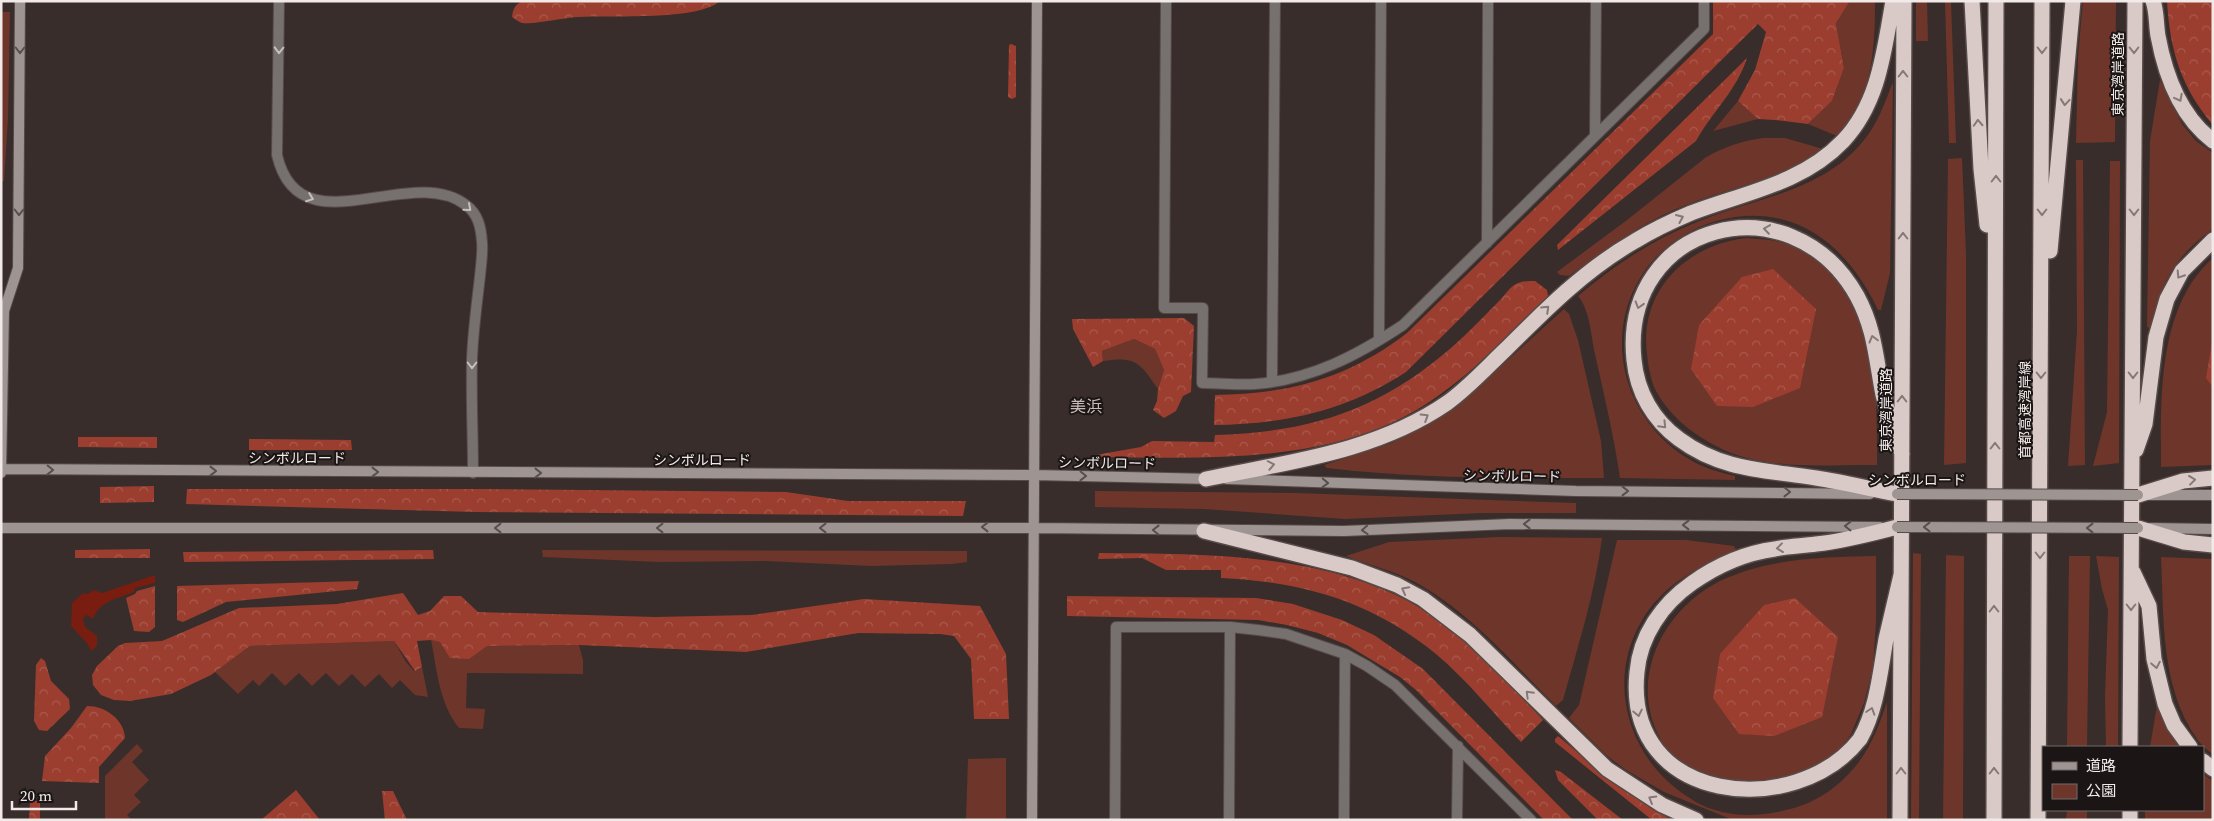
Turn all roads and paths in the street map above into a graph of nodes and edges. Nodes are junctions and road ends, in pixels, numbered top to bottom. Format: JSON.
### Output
{"nodes":[{"id":1,"x":20,"y":1,"type":"edge"},
{"id":2,"x":279,"y":1,"type":"edge"},
{"id":3,"x":1037,"y":1,"type":"edge"},
{"id":4,"x":1166,"y":1,"type":"edge"},
{"id":5,"x":1275,"y":1,"type":"edge"},
{"id":6,"x":1381,"y":1,"type":"edge"},
{"id":7,"x":1488,"y":1,"type":"edge"},
{"id":8,"x":1596,"y":1,"type":"edge"},
{"id":9,"x":1704,"y":1,"type":"edge"},
{"id":10,"x":1893,"y":1,"type":"edge"},
{"id":11,"x":1904,"y":1,"type":"edge"},
{"id":12,"x":1972,"y":1,"type":"edge"},
{"id":13,"x":1996,"y":1,"type":"edge"},
{"id":14,"x":2042,"y":1,"type":"edge"},
{"id":15,"x":2073,"y":1,"type":"edge"},
{"id":16,"x":2135,"y":1,"type":"edge"},
{"id":17,"x":2153,"y":1,"type":"edge"},
{"id":18,"x":1595,"y":136,"type":"junction"},
{"id":19,"x":2213,"y":141,"type":"edge"},
{"id":20,"x":2213,"y":240,"type":"edge"},
{"id":21,"x":1487,"y":243,"type":"junction"},
{"id":22,"x":1995,"y":293,"type":"junction"},
{"id":23,"x":3,"y":308,"type":"edge"},
{"id":24,"x":2041,"y":326,"type":"junction"},
{"id":25,"x":1379,"y":340,"type":"junction"},
{"id":26,"x":1272,"y":381,"type":"junction"},
{"id":27,"x":1902,"y":454,"type":"junction"},
{"id":28,"x":2132,"y":461,"type":"junction"},
{"id":29,"x":1,"y":469,"type":"edge"},
{"id":30,"x":1,"y":473,"type":"edge"},
{"id":31,"x":473,"y":473,"type":"junction"},
{"id":32,"x":1034,"y":475,"type":"junction"},
{"id":33,"x":2213,"y":478,"type":"edge"},
{"id":34,"x":1206,"y":479,"type":"junction"},
{"id":35,"x":1897,"y":494,"type":"junction"},
{"id":36,"x":2138,"y":495,"type":"junction"},
{"id":37,"x":2213,"y":495,"type":"edge"},
{"id":38,"x":1897,"y":527,"type":"junction"},
{"id":39,"x":1,"y":528,"type":"edge"},
{"id":40,"x":1034,"y":528,"type":"junction"},
{"id":41,"x":2138,"y":528,"type":"junction"},
{"id":42,"x":2213,"y":529,"type":"edge"},
{"id":43,"x":1204,"y":531,"type":"junction"},
{"id":44,"x":2213,"y":545,"type":"edge"},
{"id":45,"x":2132,"y":568,"type":"junction"},
{"id":46,"x":1901,"y":575,"type":"junction"},
{"id":47,"x":1230,"y":627,"type":"junction"},
{"id":48,"x":1345,"y":654,"type":"junction"},
{"id":49,"x":1458,"y":746,"type":"junction"},
{"id":50,"x":2130,"y":746,"type":"edge"},
{"id":51,"x":2189,"y":746,"type":"edge"},
{"id":52,"x":1789,"y":798,"type":"dead end"},
{"id":53,"x":1765,"y":803,"type":"dead end"},
{"id":54,"x":1032,"y":820,"type":"edge"},
{"id":55,"x":1115,"y":820,"type":"edge"},
{"id":56,"x":1229,"y":820,"type":"edge"},
{"id":57,"x":1344,"y":820,"type":"edge"},
{"id":58,"x":1458,"y":820,"type":"edge"},
{"id":59,"x":1531,"y":820,"type":"edge"},
{"id":60,"x":1696,"y":820,"type":"edge"},
{"id":61,"x":1900,"y":820,"type":"edge"},
{"id":62,"x":1994,"y":820,"type":"edge"},
{"id":63,"x":2038,"y":820,"type":"edge"}],
"edges":[{"from":1,"to":23,"type":"main road","one_way":true},
{"from":2,"to":31,"type":"street","one_way":true},
{"from":3,"to":32,"type":"main road"},
{"from":4,"to":26,"type":"street"},
{"from":5,"to":26,"type":"street"},
{"from":6,"to":25,"type":"street"},
{"from":7,"to":21,"type":"street"},
{"from":8,"to":18,"type":"street"},
{"from":9,"to":18,"type":"street"},
{"from":34,"to":10,"type":"highway","one_way":true},
{"from":27,"to":11,"type":"highway","name":"東京湾岸道路","one_way":true},
{"from":22,"to":12,"type":"highway","one_way":true},
{"from":22,"to":13,"type":"highway","one_way":true},
{"from":14,"to":24,"type":"highway","name":"首都高速湾岸線","one_way":true},
{"from":15,"to":24,"type":"highway","one_way":true},
{"from":16,"to":28,"type":"highway","name":"東京湾岸道路","one_way":true},
{"from":17,"to":19,"type":"highway","one_way":true},
{"from":18,"to":21,"type":"street"},
{"from":20,"to":28,"type":"highway","one_way":true},
{"from":21,"to":25,"type":"street"},
{"from":62,"to":22,"type":"highway","one_way":true},
{"from":23,"to":29,"type":"main road"},
{"from":24,"to":63,"type":"highway","name":"首都高速湾岸線","one_way":true},
{"from":25,"to":26,"type":"street"},
{"from":27,"to":35,"type":"highway","one_way":true},
{"from":27,"to":46,"type":"highway","name":"東京湾岸道路"},
{"from":28,"to":45,"type":"highway","name":"東京湾岸道路"},
{"from":29,"to":30,"type":"main road"},
{"from":29,"to":31,"type":"main road","name":"シンボルロード","one_way":true},
{"from":31,"to":32,"type":"main road","name":"シンボルロード","one_way":true},
{"from":32,"to":34,"type":"main road","name":"シンボルロード","one_way":true},
{"from":32,"to":40,"type":"main road"},
{"from":36,"to":33,"type":"highway","one_way":true},
{"from":34,"to":35,"type":"main road","name":"シンボルロード","one_way":true},
{"from":35,"to":36,"type":"main road","name":"シンボルロード","bridge":true},
{"from":36,"to":37,"type":"main road","name":"シンボルロード"},
{"from":41,"to":38,"type":"main road","one_way":true,"bridge":true},
{"from":38,"to":43,"type":"main road","one_way":true},
{"from":38,"to":53,"type":"highway","one_way":true},
{"from":40,"to":39,"type":"main road","one_way":true},
{"from":43,"to":40,"type":"main road","one_way":true},
{"from":40,"to":54,"type":"main road"},
{"from":41,"to":42,"type":"main road"},
{"from":41,"to":44,"type":"highway"},
{"from":60,"to":43,"type":"highway","one_way":true},
{"from":45,"to":50,"type":"highway","name":"東京湾岸道路","one_way":true},
{"from":45,"to":51,"type":"highway","one_way":true},
{"from":52,"to":46,"type":"highway","one_way":true},
{"from":61,"to":46,"type":"highway","name":"東京湾岸道路","one_way":true},
{"from":47,"to":48,"type":"street"},
{"from":47,"to":55,"type":"street"},
{"from":47,"to":56,"type":"street"},
{"from":48,"to":49,"type":"street"},
{"from":48,"to":57,"type":"street"},
{"from":49,"to":58,"type":"street"},
{"from":49,"to":59,"type":"street"}]}
